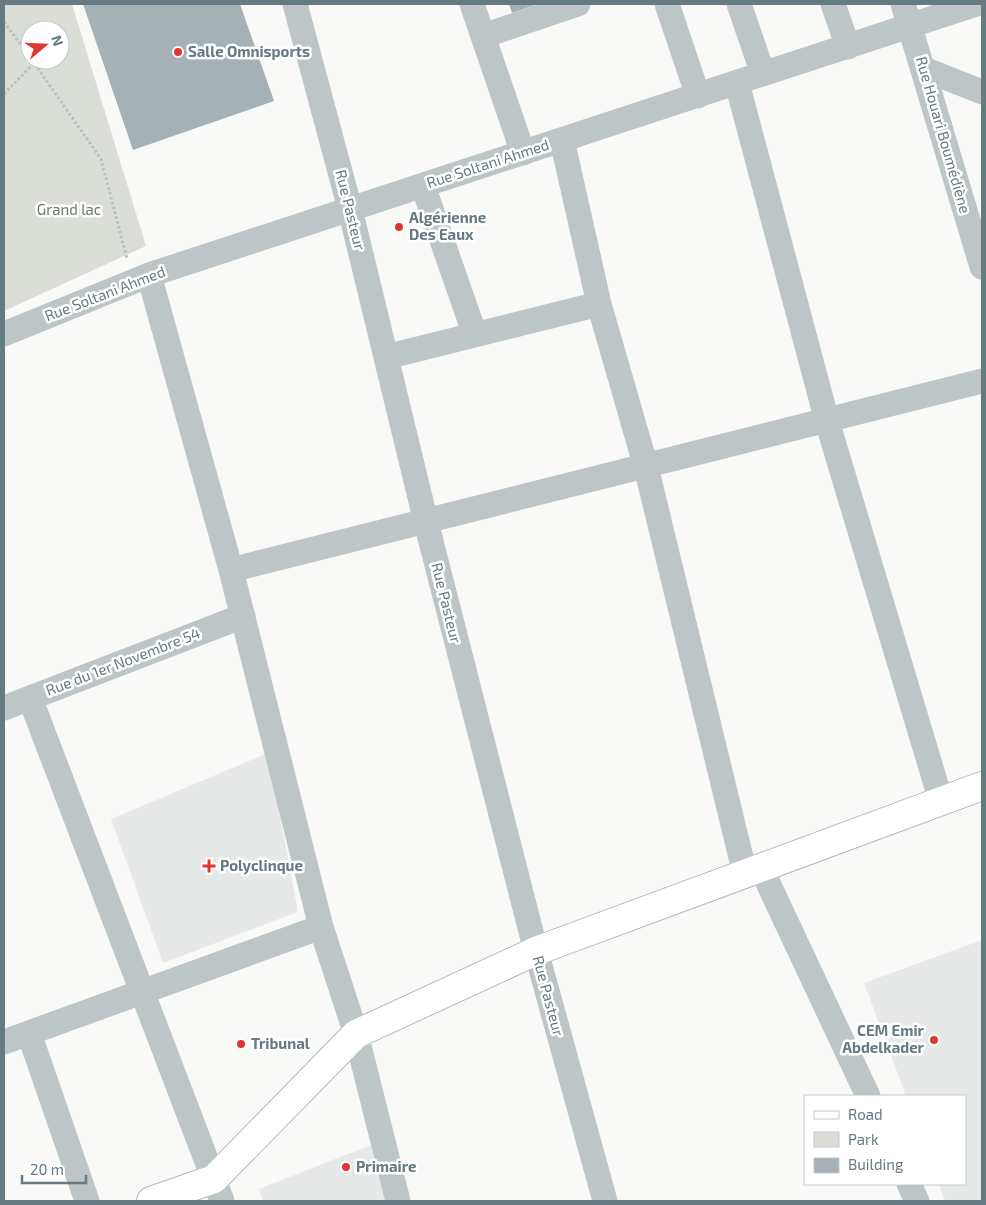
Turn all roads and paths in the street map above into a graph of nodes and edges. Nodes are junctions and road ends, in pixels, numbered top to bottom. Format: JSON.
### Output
{"nodes":[{"id":1,"x":295,"y":4,"type":"edge"},
{"id":2,"x":472,"y":4,"type":"edge"},
{"id":3,"x":578,"y":4,"type":"edge"},
{"id":4,"x":667,"y":4,"type":"edge"},
{"id":5,"x":739,"y":4,"type":"edge"},
{"id":6,"x":833,"y":4,"type":"edge"},
{"id":7,"x":976,"y":4,"type":"edge"},
{"id":8,"x":907,"y":15,"type":"edge"},
{"id":9,"x":4,"y":22,"type":"edge"},
{"id":10,"x":483,"y":36,"type":"junction"},
{"id":11,"x":20,"y":44,"type":"edge"},
{"id":12,"x":848,"y":47,"type":"junction"},
{"id":13,"x":924,"y":69,"type":"junction"},
{"id":14,"x":24,"y":70,"type":"edge"},
{"id":15,"x":39,"y":70,"type":"edge"},
{"id":16,"x":763,"y":74,"type":"junction"},
{"id":17,"x":737,"y":83,"type":"junction"},
{"id":18,"x":982,"y":92,"type":"edge"},
{"id":19,"x":4,"y":94,"type":"edge"},
{"id":20,"x":698,"y":96,"type":"junction"},
{"id":21,"x":562,"y":140,"type":"junction"},
{"id":22,"x":523,"y":153,"type":"junction"},
{"id":23,"x":424,"y":186,"type":"junction"},
{"id":24,"x":350,"y":209,"type":"junction"},
{"id":25,"x":982,"y":267,"type":"edge"},
{"id":26,"x":141,"y":278,"type":"junction"},
{"id":27,"x":599,"y":304,"type":"junction"},
{"id":28,"x":4,"y":334,"type":"edge"},
{"id":29,"x":475,"y":335,"type":"junction"},
{"id":30,"x":386,"y":357,"type":"junction"},
{"id":31,"x":982,"y":381,"type":"edge"},
{"id":32,"x":827,"y":421,"type":"junction"},
{"id":33,"x":646,"y":466,"type":"junction"},
{"id":34,"x":426,"y":522,"type":"junction"},
{"id":35,"x":231,"y":570,"type":"junction"},
{"id":36,"x":243,"y":616,"type":"junction"},
{"id":37,"x":30,"y":698,"type":"junction"},
{"id":38,"x":4,"y":708,"type":"edge"},
{"id":39,"x":982,"y":786,"type":"edge"},
{"id":40,"x":941,"y":801,"type":"junction"},
{"id":41,"x":753,"y":871,"type":"junction"},
{"id":42,"x":321,"y":927,"type":"junction"},
{"id":43,"x":536,"y":951,"type":"junction"},
{"id":44,"x":142,"y":993,"type":"junction"},
{"id":45,"x":29,"y":1034,"type":"junction"},
{"id":46,"x":356,"y":1034,"type":"junction"},
{"id":47,"x":4,"y":1042,"type":"edge"},
{"id":48,"x":867,"y":1095,"type":"edge"},
{"id":49,"x":909,"y":1185,"type":"edge"},
{"id":50,"x":218,"y":1190,"type":"edge"},
{"id":51,"x":87,"y":1201,"type":"edge"},
{"id":52,"x":151,"y":1201,"type":"edge"},
{"id":53,"x":398,"y":1201,"type":"edge"},
{"id":54,"x":605,"y":1201,"type":"edge"},
{"id":55,"x":917,"y":1201,"type":"edge"}],
"edges":[{"from":1,"to":24,"type":"street","name":"Rue Pasteur"},
{"from":2,"to":10,"type":"street"},
{"from":3,"to":10,"type":"street"},
{"from":4,"to":20,"type":"street"},
{"from":5,"to":16,"type":"street"},
{"from":6,"to":12,"type":"street"},
{"from":7,"to":8,"type":"street","name":"Rue Soltani Ahmed"},
{"from":8,"to":12,"type":"street","name":"Rue Soltani Ahmed"},
{"from":8,"to":13,"type":"street","name":"Rue Houari Boumédiène"},
{"from":9,"to":11,"type":"path"},
{"from":10,"to":22,"type":"street"},
{"from":12,"to":16,"type":"street","name":"Rue Soltani Ahmed"},
{"from":13,"to":18,"type":"street"},
{"from":13,"to":25,"type":"street","name":"Rue Houari Boumédiène"},
{"from":14,"to":19,"type":"path"},
{"from":15,"to":26,"type":"path"},
{"from":16,"to":17,"type":"street","name":"Rue Soltani Ahmed"},
{"from":17,"to":20,"type":"street","name":"Rue Soltani Ahmed"},
{"from":17,"to":32,"type":"street"},
{"from":20,"to":21,"type":"street","name":"Rue Soltani Ahmed"},
{"from":21,"to":22,"type":"street","name":"Rue Soltani Ahmed"},
{"from":21,"to":27,"type":"street"},
{"from":22,"to":23,"type":"street","name":"Rue Soltani Ahmed"},
{"from":23,"to":24,"type":"street","name":"Rue Soltani Ahmed"},
{"from":23,"to":29,"type":"street"},
{"from":24,"to":26,"type":"street","name":"Rue Soltani Ahmed"},
{"from":24,"to":30,"type":"street","name":"Rue Pasteur"},
{"from":26,"to":28,"type":"street","name":"Rue Soltani Ahmed"},
{"from":26,"to":35,"type":"street"},
{"from":27,"to":29,"type":"street"},
{"from":27,"to":33,"type":"street"},
{"from":29,"to":30,"type":"street"},
{"from":30,"to":34,"type":"street","name":"Rue Pasteur"},
{"from":31,"to":32,"type":"street"},
{"from":32,"to":33,"type":"street"},
{"from":32,"to":40,"type":"street"},
{"from":33,"to":34,"type":"street"},
{"from":33,"to":41,"type":"street"},
{"from":34,"to":35,"type":"street"},
{"from":34,"to":43,"type":"street","name":"Rue Pasteur"},
{"from":35,"to":36,"type":"street"},
{"from":36,"to":37,"type":"street","name":"Rue du 1er Novembre 54"},
{"from":36,"to":42,"type":"street"},
{"from":37,"to":38,"type":"street","name":"Rue du 1er Novembre 54"},
{"from":37,"to":44,"type":"street"},
{"from":39,"to":40,"type":"main road"},
{"from":40,"to":41,"type":"main road"},
{"from":41,"to":43,"type":"main road"},
{"from":41,"to":48,"type":"street"},
{"from":42,"to":44,"type":"street"},
{"from":42,"to":46,"type":"street"},
{"from":43,"to":46,"type":"main road"},
{"from":43,"to":54,"type":"street","name":"Rue Pasteur"},
{"from":44,"to":45,"type":"street"},
{"from":44,"to":50,"type":"street"},
{"from":45,"to":47,"type":"street"},
{"from":45,"to":51,"type":"street"},
{"from":46,"to":50,"type":"main road"},
{"from":46,"to":53,"type":"street"},
{"from":49,"to":55,"type":"street"},
{"from":50,"to":52,"type":"main road"}]}
